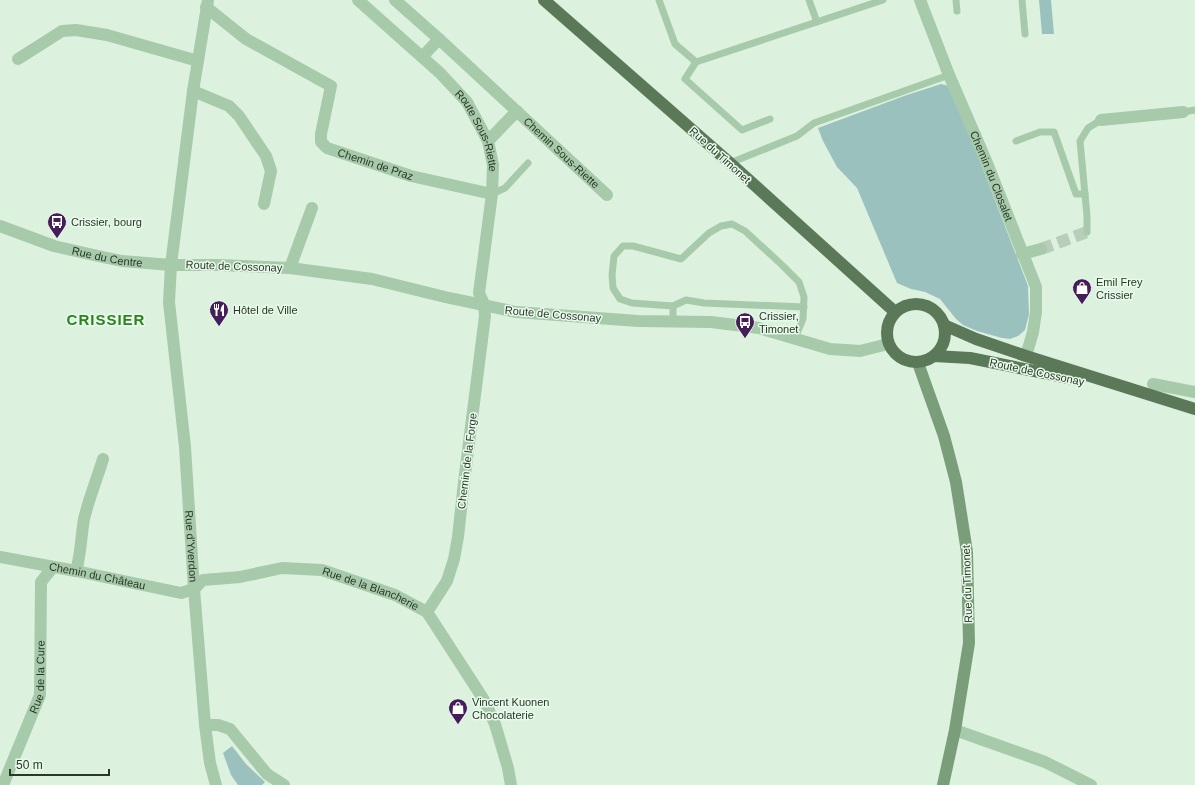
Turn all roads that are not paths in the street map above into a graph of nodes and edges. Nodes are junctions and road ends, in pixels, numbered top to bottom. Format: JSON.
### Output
{"nodes":[{"id":1,"x":358,"y":0,"type":"edge"},
{"id":2,"x":395,"y":0,"type":"edge"},
{"id":3,"x":544,"y":0,"type":"edge"},
{"id":4,"x":659,"y":0,"type":"edge"},
{"id":5,"x":809,"y":0,"type":"edge"},
{"id":6,"x":883,"y":0,"type":"edge"},
{"id":7,"x":920,"y":0,"type":"edge"},
{"id":8,"x":956,"y":0,"type":"edge"},
{"id":9,"x":1022,"y":0,"type":"edge"},
{"id":10,"x":207,"y":3,"type":"edge"},
{"id":11,"x":957,"y":11,"type":"dead end"},
{"id":12,"x":817,"y":22,"type":"junction"},
{"id":13,"x":1025,"y":34,"type":"dead end"},
{"id":14,"x":439,"y":39,"type":"junction"},
{"id":15,"x":422,"y":57,"type":"junction"},
{"id":16,"x":18,"y":59,"type":"dead end"},
{"id":17,"x":198,"y":61,"type":"junction"},
{"id":18,"x":696,"y":62,"type":"junction"},
{"id":19,"x":948,"y":75,"type":"junction"},
{"id":20,"x":193,"y":91,"type":"junction"},
{"id":21,"x":517,"y":111,"type":"junction"},
{"id":22,"x":1189,"y":111,"type":"edge"},
{"id":23,"x":770,"y":119,"type":"dead end"},
{"id":24,"x":1101,"y":120,"type":"joint"},
{"id":25,"x":488,"y":140,"type":"junction"},
{"id":26,"x":1016,"y":141,"type":"dead end"},
{"id":27,"x":528,"y":163,"type":"dead end"},
{"id":28,"x":730,"y":163,"type":"junction"},
{"id":29,"x":492,"y":194,"type":"junction"},
{"id":30,"x":1085,"y":194,"type":"junction"},
{"id":31,"x":607,"y":195,"type":"dead end"},
{"id":32,"x":264,"y":204,"type":"dead end"},
{"id":33,"x":312,"y":208,"type":"dead end"},
{"id":34,"x":0,"y":226,"type":"edge"},
{"id":35,"x":1087,"y":232,"type":"dead end"},
{"id":36,"x":1041,"y":249,"type":"tunnel mouth"},
{"id":37,"x":1022,"y":254,"type":"junction"},
{"id":38,"x":170,"y":265,"type":"junction"},
{"id":39,"x":290,"y":268,"type":"junction"},
{"id":40,"x":484,"y":304,"type":"junction"},
{"id":41,"x":673,"y":306,"type":"junction"},
{"id":42,"x":804,"y":307,"type":"junction"},
{"id":43,"x":895,"y":312,"type":"junction"},
{"id":44,"x":673,"y":321,"type":"junction"},
{"id":45,"x":944,"y":325,"type":"junction"},
{"id":46,"x":795,"y":338,"type":"junction"},
{"id":47,"x":888,"y":344,"type":"junction"},
{"id":48,"x":934,"y":356,"type":"junction"},
{"id":49,"x":1026,"y":356,"type":"junction"},
{"id":50,"x":918,"y":363,"type":"junction"},
{"id":51,"x":1152,"y":384,"type":"dead end"},
{"id":52,"x":1138,"y":392,"type":"junction"},
{"id":53,"x":1195,"y":392,"type":"edge"},
{"id":54,"x":1195,"y":409,"type":"edge"},
{"id":55,"x":103,"y":459,"type":"dead end"},
{"id":56,"x":0,"y":557,"type":"edge"},
{"id":57,"x":30,"y":563,"type":"junction"},
{"id":58,"x":53,"y":567,"type":"junction"},
{"id":59,"x":76,"y":571,"type":"junction"},
{"id":60,"x":41,"y":582,"type":"junction"},
{"id":61,"x":194,"y":589,"type":"junction"},
{"id":62,"x":427,"y":612,"type":"junction"},
{"id":63,"x":205,"y":725,"type":"junction"},
{"id":64,"x":955,"y":730,"type":"junction"},
{"id":65,"x":3,"y":785,"type":"edge"},
{"id":66,"x":216,"y":785,"type":"edge"},
{"id":67,"x":284,"y":785,"type":"edge"},
{"id":68,"x":511,"y":785,"type":"edge"},
{"id":69,"x":943,"y":785,"type":"edge"},
{"id":70,"x":1091,"y":785,"type":"edge"}],
"edges":[{"from":1,"to":15,"type":"street","name":"Route Sous-Riette"},
{"from":2,"to":14,"type":"street","name":"Chemin Sous-Riette"},
{"from":3,"to":28,"type":"main road","name":"Rue du Timonet"},
{"from":4,"to":18,"type":"lane"},
{"from":5,"to":12,"type":"lane"},
{"from":6,"to":12,"type":"lane"},
{"from":7,"to":19,"type":"street","name":"Chemin du Closalet"},
{"from":8,"to":11,"type":"lane"},
{"from":9,"to":13,"type":"lane"},
{"from":10,"to":17,"type":"street","name":"Chemin de Praz"},
{"from":10,"to":29,"type":"street","name":"Chemin de Praz"},
{"from":12,"to":18,"type":"lane"},
{"from":14,"to":15,"type":"street"},
{"from":14,"to":21,"type":"street","name":"Chemin Sous-Riette"},
{"from":15,"to":25,"type":"street","name":"Route Sous-Riette"},
{"from":16,"to":17,"type":"street"},
{"from":17,"to":20,"type":"street","name":"Chemin de Praz"},
{"from":18,"to":23,"type":"lane"},
{"from":19,"to":28,"type":"lane"},
{"from":19,"to":37,"type":"street","name":"Chemin du Closalet"},
{"from":20,"to":32,"type":"street"},
{"from":20,"to":38,"type":"street","name":"Chemin de Praz"},
{"from":21,"to":25,"type":"street","name":"Chemin Sous-Riette"},
{"from":21,"to":31,"type":"street","name":"Chemin Sous-Riette"},
{"from":22,"to":24,"type":"street"},
{"from":24,"to":30,"type":"lane"},
{"from":25,"to":29,"type":"street","name":"Route Sous-Riette"},
{"from":26,"to":30,"type":"lane"},
{"from":27,"to":29,"type":"lane"},
{"from":28,"to":43,"type":"main road","name":"Rue du Timonet"},
{"from":29,"to":40,"type":"street","name":"Route Sous-Riette"},
{"from":30,"to":35,"type":"lane"},
{"from":33,"to":39,"type":"street"},
{"from":34,"to":38,"type":"street","name":"Rue du Centre"},
{"from":36,"to":37,"type":"street"},
{"from":37,"to":49,"type":"street","name":"Chemin du Closalet"},
{"from":38,"to":39,"type":"street","name":"Route de Cossonay"},
{"from":38,"to":61,"type":"street","name":"Rue d'Yverdon"},
{"from":39,"to":40,"type":"street","name":"Route de Cossonay"},
{"from":40,"to":44,"type":"street","name":"Route de Cossonay"},
{"from":40,"to":62,"type":"street","name":"Chemin de la Forge"},
{"from":41,"to":42,"type":"lane"},
{"from":41,"to":42,"type":"lane"},
{"from":41,"to":44,"type":"lane"},
{"from":42,"to":46,"type":"lane"},
{"from":43,"to":45,"type":"main road"},
{"from":43,"to":47,"type":"main road"},
{"from":44,"to":46,"type":"street","name":"Route de Cossonay"},
{"from":45,"to":48,"type":"main road"},
{"from":45,"to":49,"type":"main road","name":"Route de Cossonay"},
{"from":46,"to":47,"type":"street","name":"Route de Cossonay"},
{"from":47,"to":50,"type":"main road"},
{"from":48,"to":50,"type":"main road"},
{"from":48,"to":52,"type":"main road","name":"Route de Cossonay"},
{"from":49,"to":52,"type":"main road","name":"Route de Cossonay"},
{"from":50,"to":64,"type":"main road","name":"Rue du Timonet"},
{"from":51,"to":53,"type":"street"},
{"from":52,"to":54,"type":"main road","name":"Route de Cossonay"},
{"from":55,"to":59,"type":"street"},
{"from":56,"to":57,"type":"street","name":"Chemin du Château"},
{"from":57,"to":58,"type":"street","name":"Chemin du Château"},
{"from":57,"to":60,"type":"street"},
{"from":58,"to":59,"type":"street","name":"Chemin du Château"},
{"from":58,"to":60,"type":"street"},
{"from":59,"to":61,"type":"street","name":"Chemin du Château"},
{"from":60,"to":65,"type":"street","name":"Rue de la Cure"},
{"from":61,"to":62,"type":"street","name":"Rue de la Blancherie"},
{"from":61,"to":63,"type":"street","name":"Rue d'Yverdon"},
{"from":62,"to":68,"type":"street","name":"Rue de la Blancherie"},
{"from":63,"to":66,"type":"street","name":"Rue d'Yverdon"},
{"from":63,"to":67,"type":"street"},
{"from":64,"to":69,"type":"main road","name":"Rue du Timonet"},
{"from":64,"to":70,"type":"street"}]}
